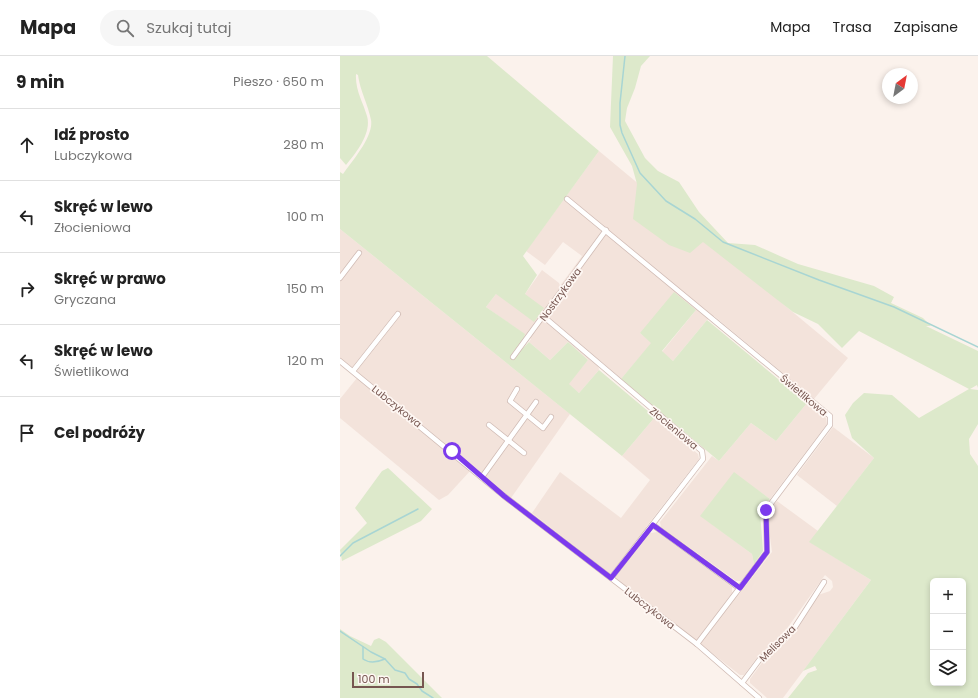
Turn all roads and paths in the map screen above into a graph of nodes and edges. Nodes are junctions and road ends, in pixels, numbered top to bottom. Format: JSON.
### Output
{"nodes":[{"id":1,"x":567,"y":198,"type":"dead end"},
{"id":2,"x":606,"y":230,"type":"junction"},
{"id":3,"x":359,"y":253,"type":"dead end"},
{"id":4,"x":340,"y":278,"type":"edge"},
{"id":5,"x":398,"y":314,"type":"dead end"},
{"id":6,"x":543,"y":316,"type":"junction"},
{"id":7,"x":513,"y":358,"type":"dead end"},
{"id":8,"x":340,"y":361,"type":"edge"},
{"id":9,"x":352,"y":371,"type":"junction"},
{"id":10,"x":517,"y":389,"type":"dead end"},
{"id":11,"x":536,"y":402,"type":"dead end"},
{"id":12,"x":526,"y":414,"type":"junction"},
{"id":13,"x":551,"y":417,"type":"dead end"},
{"id":14,"x":489,"y":425,"type":"dead end"},
{"id":15,"x":508,"y":441,"type":"junction"},
{"id":16,"x":524,"y":453,"type":"dead end"},
{"id":17,"x":482,"y":477,"type":"junction"},
{"id":18,"x":653,"y":525,"type":"junction"},
{"id":19,"x":611,"y":578,"type":"junction"},
{"id":20,"x":824,"y":582,"type":"dead end"},
{"id":21,"x":740,"y":588,"type":"junction"},
{"id":22,"x":697,"y":644,"type":"junction"},
{"id":23,"x":742,"y":683,"type":"junction"},
{"id":24,"x":759,"y":698,"type":"edge"}],
"edges":[{"from":1,"to":2,"type":"street","name":"Świetlikowa"},
{"from":2,"to":6,"type":"street","name":"Nostrzykowa"},
{"from":2,"to":21,"type":"street","name":"Świetlikowa"},
{"from":3,"to":4,"type":"street"},
{"from":5,"to":9,"type":"street"},
{"from":6,"to":7,"type":"street","name":"Nostrzykowa"},
{"from":6,"to":18,"type":"street","name":"Złocieniowa"},
{"from":8,"to":9,"type":"street","name":"Lubczykowa"},
{"from":9,"to":17,"type":"street","name":"Lubczykowa"},
{"from":10,"to":12,"type":"street"},
{"from":11,"to":12,"type":"street"},
{"from":12,"to":13,"type":"street"},
{"from":12,"to":15,"type":"street"},
{"from":14,"to":15,"type":"street"},
{"from":15,"to":16,"type":"street"},
{"from":15,"to":17,"type":"street"},
{"from":17,"to":19,"type":"street","name":"Lubczykowa"},
{"from":18,"to":19,"type":"street","name":"Złocieniowa"},
{"from":18,"to":21,"type":"street"},
{"from":19,"to":22,"type":"street","name":"Lubczykowa"},
{"from":20,"to":23,"type":"street","name":"Melisowa"},
{"from":21,"to":22,"type":"street","name":"Świetlikowa"},
{"from":22,"to":23,"type":"street","name":"Lubczykowa"},
{"from":23,"to":24,"type":"street","name":"Lubczykowa"}]}
